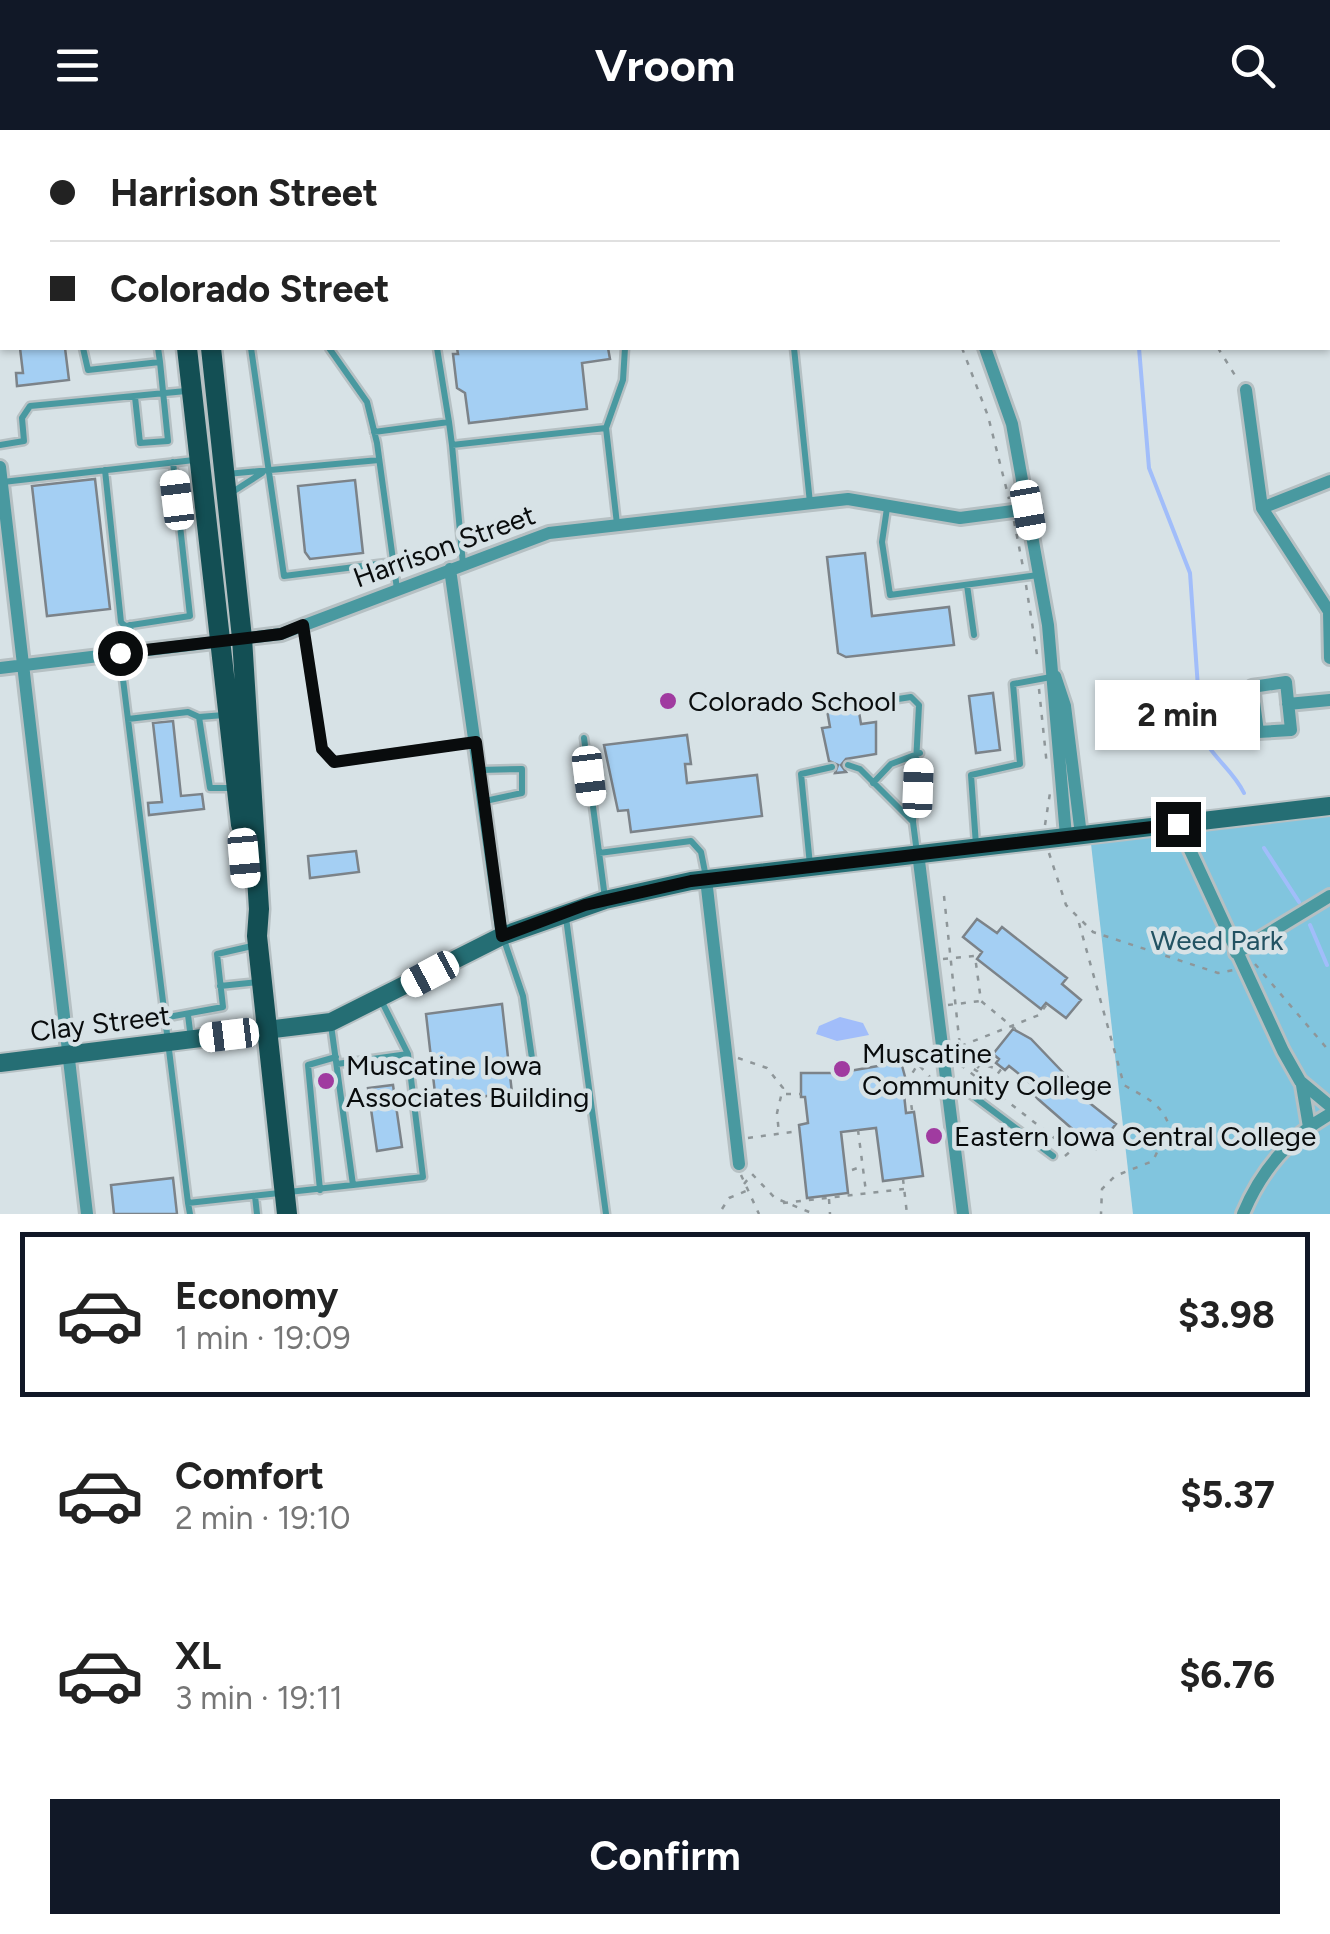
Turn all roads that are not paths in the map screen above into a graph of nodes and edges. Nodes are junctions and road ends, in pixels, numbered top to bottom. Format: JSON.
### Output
{"nodes":[{"id":1,"x":83,"y":350,"type":"edge"},
{"id":2,"x":158,"y":350,"type":"edge"},
{"id":3,"x":187,"y":350,"type":"edge"},
{"id":4,"x":210,"y":350,"type":"edge"},
{"id":5,"x":252,"y":350,"type":"edge"},
{"id":6,"x":330,"y":350,"type":"edge"},
{"id":7,"x":437,"y":350,"type":"edge"},
{"id":8,"x":625,"y":350,"type":"edge"},
{"id":9,"x":794,"y":350,"type":"edge"},
{"id":10,"x":985,"y":350,"type":"edge"},
{"id":11,"x":160,"y":362,"type":"junction"},
{"id":12,"x":192,"y":390,"type":"junction"},
{"id":13,"x":1246,"y":390,"type":"road end"},
{"id":14,"x":164,"y":393,"type":"junction"},
{"id":15,"x":135,"y":397,"type":"junction"},
{"id":16,"x":449,"y":422,"type":"junction"},
{"id":17,"x":606,"y":428,"type":"junction"},
{"id":18,"x":374,"y":432,"type":"junction"},
{"id":19,"x":0,"y":445,"type":"edge"},
{"id":20,"x":452,"y":445,"type":"junction"},
{"id":21,"x":200,"y":459,"type":"junction"},
{"id":22,"x":380,"y":460,"type":"junction"},
{"id":23,"x":172,"y":462,"type":"junction"},
{"id":24,"x":105,"y":470,"type":"junction"},
{"id":25,"x":266,"y":471,"type":"junction"},
{"id":26,"x":1,"y":474,"type":"edge"},
{"id":27,"x":1330,"y":481,"type":"edge"},
{"id":28,"x":227,"y":485,"type":"junction"},
{"id":29,"x":810,"y":503,"type":"junction"},
{"id":30,"x":887,"y":506,"type":"junction"},
{"id":31,"x":1262,"y":508,"type":"junction"},
{"id":32,"x":1028,"y":510,"type":"junction"},
{"id":33,"x":617,"y":526,"type":"junction"},
{"id":34,"x":394,"y":562,"type":"junction"},
{"id":35,"x":457,"y":566,"type":"junction"},
{"id":36,"x":1039,"y":574,"type":"junction"},
{"id":37,"x":967,"y":584,"type":"junction"},
{"id":38,"x":397,"y":589,"type":"junction"},
{"id":39,"x":1329,"y":613,"type":"edge"},
{"id":40,"x":130,"y":625,"type":"junction"},
{"id":41,"x":303,"y":625,"type":"junction"},
{"id":42,"x":974,"y":635,"type":"dead end"},
{"id":43,"x":232,"y":640,"type":"junction"},
{"id":44,"x":127,"y":652,"type":"junction"},
{"id":45,"x":1330,"y":658,"type":"edge"},
{"id":46,"x":23,"y":665,"type":"junction"},
{"id":47,"x":0,"y":668,"type":"edge"},
{"id":48,"x":1055,"y":676,"type":"junction"},
{"id":49,"x":1330,"y":700,"type":"edge"},
{"id":50,"x":865,"y":704,"type":"dead end"},
{"id":51,"x":1288,"y":704,"type":"junction"},
{"id":52,"x":230,"y":714,"type":"junction"},
{"id":53,"x":199,"y":717,"type":"junction"},
{"id":54,"x":128,"y":719,"type":"junction"},
{"id":55,"x":584,"y":738,"type":"dead end"},
{"id":56,"x":476,"y":742,"type":"junction"},
{"id":57,"x":920,"y":752,"type":"junction"},
{"id":58,"x":848,"y":765,"type":"dead end"},
{"id":59,"x":832,"y":767,"type":"dead end"},
{"id":60,"x":480,"y":770,"type":"junction"},
{"id":61,"x":873,"y":783,"type":"junction"},
{"id":62,"x":245,"y":787,"type":"junction"},
{"id":63,"x":484,"y":802,"type":"junction"},
{"id":64,"x":1330,"y":806,"type":"edge"},
{"id":65,"x":913,"y":822,"type":"junction"},
{"id":66,"x":1178,"y":824,"type":"junction"},
{"id":67,"x":1074,"y":836,"type":"junction"},
{"id":68,"x":976,"y":846,"type":"junction"},
{"id":69,"x":599,"y":853,"type":"junction"},
{"id":70,"x":918,"y":853,"type":"junction"},
{"id":71,"x":810,"y":866,"type":"junction"},
{"id":72,"x":706,"y":879,"type":"junction"},
{"id":73,"x":1330,"y":896,"type":"edge"},
{"id":74,"x":605,"y":900,"type":"junction"},
{"id":75,"x":566,"y":911,"type":"junction"},
{"id":76,"x":502,"y":936,"type":"junction"},
{"id":77,"x":258,"y":940,"type":"junction"},
{"id":78,"x":1239,"y":959,"type":"junction"},
{"id":79,"x":262,"y":982,"type":"junction"},
{"id":80,"x":220,"y":986,"type":"junction"},
{"id":81,"x":382,"y":1000,"type":"junction"},
{"id":82,"x":188,"y":1015,"type":"junction"},
{"id":83,"x":163,"y":1018,"type":"junction"},
{"id":84,"x":331,"y":1022,"type":"junction"},
{"id":85,"x":267,"y":1030,"type":"junction"},
{"id":86,"x":191,"y":1040,"type":"junction"},
{"id":87,"x":166,"y":1042,"type":"junction"},
{"id":88,"x":69,"y":1054,"type":"junction"},
{"id":89,"x":408,"y":1054,"type":"junction"},
{"id":90,"x":337,"y":1061,"type":"junction"},
{"id":91,"x":0,"y":1063,"type":"edge"},
{"id":92,"x":534,"y":1072,"type":"dead end"},
{"id":93,"x":1300,"y":1081,"type":"junction"},
{"id":94,"x":945,"y":1083,"type":"junction"},
{"id":95,"x":1330,"y":1106,"type":"edge"},
{"id":96,"x":1330,"y":1114,"type":"edge"},
{"id":97,"x":1309,"y":1127,"type":"junction"},
{"id":98,"x":1053,"y":1156,"type":"road end"},
{"id":99,"x":739,"y":1164,"type":"road end"},
{"id":100,"x":353,"y":1185,"type":"junction"},
{"id":101,"x":320,"y":1190,"type":"junction"},
{"id":102,"x":256,"y":1196,"type":"junction"},
{"id":103,"x":188,"y":1203,"type":"junction"},
{"id":104,"x":286,"y":1204,"type":"edge"},
{"id":105,"x":88,"y":1214,"type":"edge"},
{"id":106,"x":190,"y":1214,"type":"edge"},
{"id":107,"x":257,"y":1214,"type":"edge"},
{"id":108,"x":606,"y":1214,"type":"edge"},
{"id":109,"x":963,"y":1214,"type":"edge"},
{"id":110,"x":1242,"y":1214,"type":"edge"}],
"edges":[{"from":1,"to":11,"type":"lane"},
{"from":2,"to":11,"type":"lane"},
{"from":3,"to":12,"type":"main road"},
{"from":4,"to":28,"type":"main road"},
{"from":5,"to":25,"type":"lane"},
{"from":6,"to":18,"type":"lane"},
{"from":7,"to":16,"type":"lane"},
{"from":8,"to":17,"type":"lane"},
{"from":9,"to":29,"type":"lane"},
{"from":10,"to":32,"type":"street"},
{"from":11,"to":14,"type":"lane"},
{"from":12,"to":14,"type":"lane"},
{"from":12,"to":21,"type":"main road"},
{"from":13,"to":31,"type":"street"},
{"from":14,"to":15,"type":"lane"},
{"from":14,"to":15,"type":"lane"},
{"from":15,"to":19,"type":"lane"},
{"from":16,"to":18,"type":"lane"},
{"from":16,"to":20,"type":"lane"},
{"from":17,"to":20,"type":"lane"},
{"from":17,"to":33,"type":"lane"},
{"from":18,"to":22,"type":"lane"},
{"from":20,"to":35,"type":"lane"},
{"from":21,"to":23,"type":"lane"},
{"from":21,"to":43,"type":"main road"},
{"from":22,"to":25,"type":"lane"},
{"from":22,"to":34,"type":"lane"},
{"from":23,"to":24,"type":"lane"},
{"from":23,"to":40,"type":"lane"},
{"from":24,"to":26,"type":"lane"},
{"from":24,"to":40,"type":"lane"},
{"from":25,"to":28,"type":"lane"},
{"from":25,"to":28,"type":"lane"},
{"from":25,"to":34,"type":"lane"},
{"from":26,"to":46,"type":"street"},
{"from":27,"to":31,"type":"street"},
{"from":28,"to":43,"type":"main road"},
{"from":29,"to":30,"type":"street","name":"Harrison Street"},
{"from":29,"to":33,"type":"street","name":"Harrison Street"},
{"from":30,"to":32,"type":"street","name":"Harrison Street"},
{"from":30,"to":37,"type":"lane"},
{"from":31,"to":39,"type":"street"},
{"from":32,"to":36,"type":"street"},
{"from":33,"to":35,"type":"street","name":"Harrison Street"},
{"from":34,"to":38,"type":"lane"},
{"from":35,"to":38,"type":"street","name":"Harrison Street"},
{"from":35,"to":56,"type":"street"},
{"from":36,"to":37,"type":"lane"},
{"from":36,"to":48,"type":"street"},
{"from":37,"to":42,"type":"lane"},
{"from":38,"to":41,"type":"street","name":"Harrison Street"},
{"from":39,"to":45,"type":"street"},
{"from":40,"to":44,"type":"lane"},
{"from":41,"to":43,"type":"street","name":"Harrison Street"},
{"from":41,"to":56,"type":"lane"},
{"from":43,"to":44,"type":"street","name":"Harrison Street"},
{"from":43,"to":52,"type":"main road"},
{"from":43,"to":62,"type":"main road"},
{"from":44,"to":46,"type":"street","name":"Harrison Street"},
{"from":44,"to":54,"type":"lane"},
{"from":46,"to":47,"type":"street","name":"Harrison Street"},
{"from":46,"to":88,"type":"street"},
{"from":48,"to":67,"type":"street"},
{"from":48,"to":68,"type":"lane"},
{"from":49,"to":51,"type":"street"},
{"from":50,"to":57,"type":"lane"},
{"from":51,"to":51,"type":"street"},
{"from":52,"to":53,"type":"lane"},
{"from":52,"to":62,"type":"main road"},
{"from":53,"to":54,"type":"lane"},
{"from":53,"to":62,"type":"lane"},
{"from":54,"to":83,"type":"lane"},
{"from":55,"to":69,"type":"lane"},
{"from":56,"to":60,"type":"street"},
{"from":57,"to":61,"type":"lane"},
{"from":57,"to":65,"type":"lane"},
{"from":58,"to":61,"type":"lane"},
{"from":59,"to":71,"type":"lane"},
{"from":60,"to":63,"type":"street"},
{"from":60,"to":63,"type":"lane"},
{"from":61,"to":65,"type":"lane"},
{"from":62,"to":77,"type":"main road"},
{"from":63,"to":76,"type":"street"},
{"from":64,"to":66,"type":"street","name":"Clay Street"},
{"from":65,"to":70,"type":"lane"},
{"from":66,"to":67,"type":"street","name":"Clay Street"},
{"from":66,"to":78,"type":"street"},
{"from":67,"to":68,"type":"street","name":"Clay Street"},
{"from":68,"to":70,"type":"street","name":"Clay Street"},
{"from":69,"to":72,"type":"lane"},
{"from":69,"to":74,"type":"lane"},
{"from":70,"to":71,"type":"street","name":"Clay Street"},
{"from":70,"to":94,"type":"street"},
{"from":71,"to":72,"type":"street","name":"Clay Street"},
{"from":72,"to":74,"type":"street","name":"Clay Street"},
{"from":72,"to":99,"type":"street"},
{"from":73,"to":78,"type":"street"},
{"from":74,"to":75,"type":"street","name":"Clay Street"},
{"from":75,"to":76,"type":"street","name":"Clay Street"},
{"from":75,"to":108,"type":"lane"},
{"from":76,"to":81,"type":"street","name":"Clay Street"},
{"from":76,"to":92,"type":"lane"},
{"from":77,"to":79,"type":"main road"},
{"from":77,"to":80,"type":"lane"},
{"from":78,"to":93,"type":"street"},
{"from":79,"to":80,"type":"lane"},
{"from":79,"to":85,"type":"main road"},
{"from":80,"to":82,"type":"lane"},
{"from":81,"to":84,"type":"street","name":"Clay Street"},
{"from":81,"to":89,"type":"lane"},
{"from":82,"to":83,"type":"lane"},
{"from":82,"to":86,"type":"lane"},
{"from":83,"to":87,"type":"lane"},
{"from":84,"to":85,"type":"street","name":"Clay Street"},
{"from":84,"to":90,"type":"lane"},
{"from":85,"to":86,"type":"street","name":"Clay Street"},
{"from":85,"to":104,"type":"main road"},
{"from":86,"to":87,"type":"street","name":"Clay Street"},
{"from":87,"to":88,"type":"street","name":"Clay Street"},
{"from":87,"to":103,"type":"lane"},
{"from":88,"to":91,"type":"street","name":"Clay Street"},
{"from":88,"to":105,"type":"street"},
{"from":89,"to":90,"type":"lane"},
{"from":89,"to":100,"type":"lane"},
{"from":90,"to":100,"type":"lane"},
{"from":90,"to":101,"type":"lane"},
{"from":93,"to":95,"type":"street"},
{"from":93,"to":97,"type":"street"},
{"from":94,"to":98,"type":"lane"},
{"from":94,"to":109,"type":"street"},
{"from":96,"to":97,"type":"street"},
{"from":97,"to":110,"type":"street"},
{"from":100,"to":101,"type":"lane"},
{"from":101,"to":104,"type":"lane"},
{"from":102,"to":103,"type":"lane"},
{"from":102,"to":104,"type":"lane"},
{"from":102,"to":107,"type":"lane"},
{"from":103,"to":106,"type":"lane"}]}
